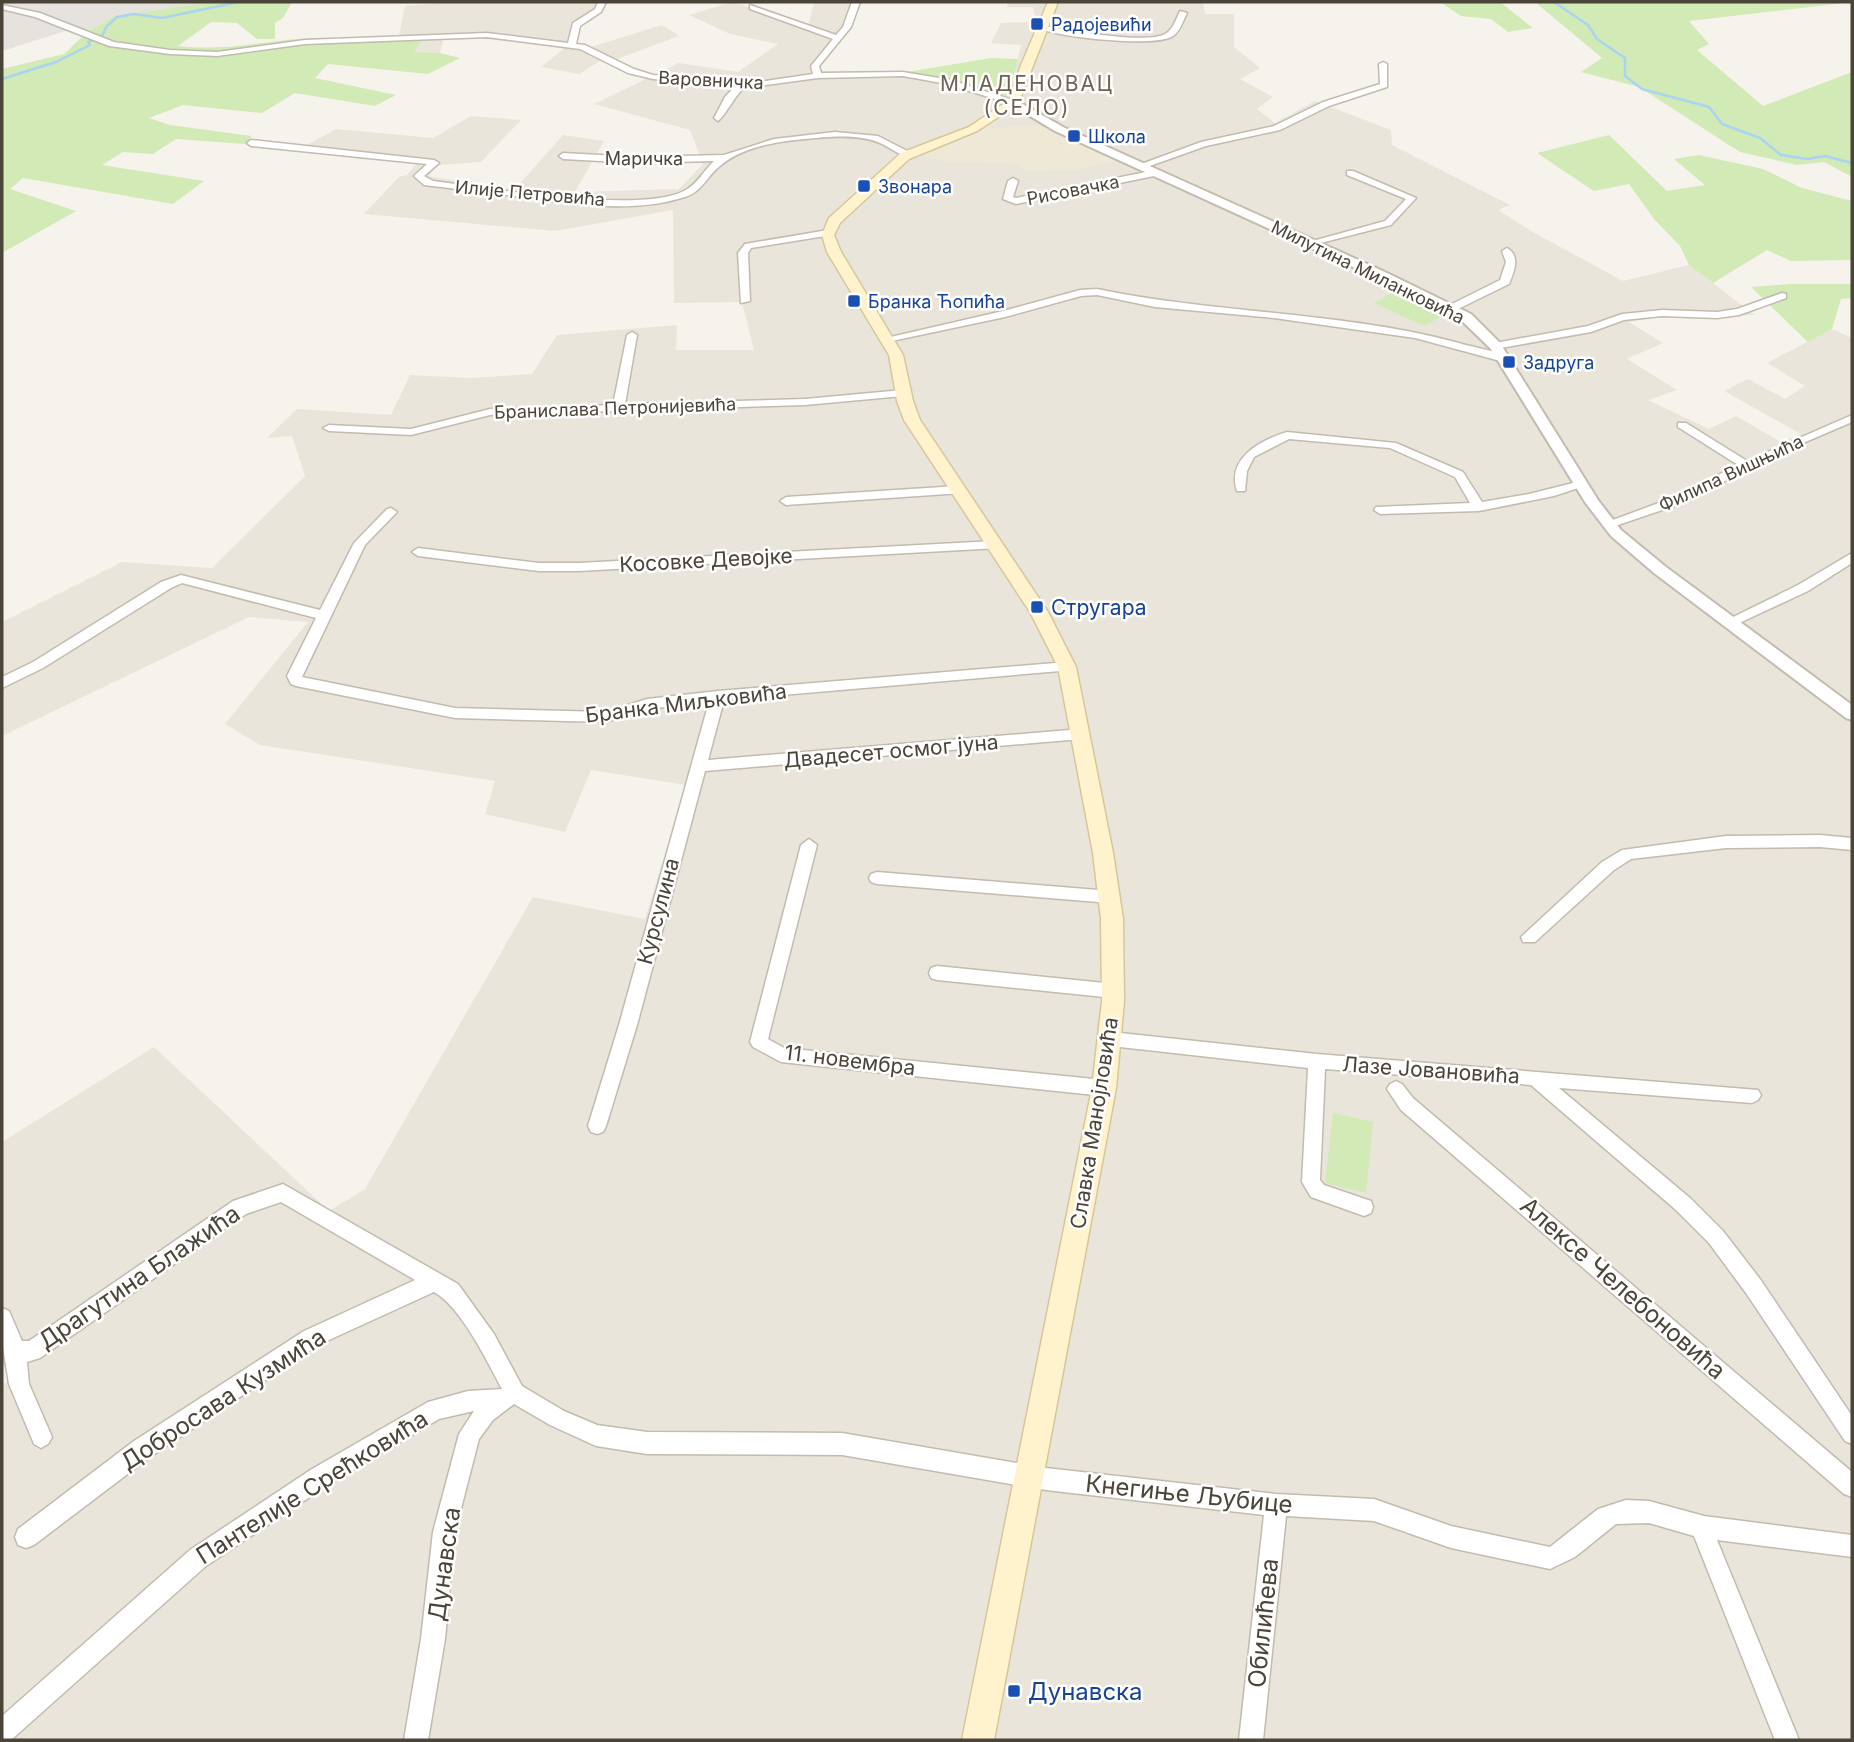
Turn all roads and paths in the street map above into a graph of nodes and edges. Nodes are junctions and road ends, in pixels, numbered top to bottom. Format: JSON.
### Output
{"nodes":[{"id":1,"x":602,"y":2,"type":"edge"},
{"id":2,"x":856,"y":2,"type":"edge"},
{"id":3,"x":1053,"y":2,"type":"edge"},
{"id":4,"x":2,"y":7,"type":"edge"},
{"id":5,"x":753,"y":7,"type":"dead end"},
{"id":6,"x":1183,"y":13,"type":"dead end"},
{"id":7,"x":1042,"y":28,"type":"junction"},
{"id":8,"x":838,"y":38,"type":"junction"},
{"id":9,"x":572,"y":45,"type":"junction"},
{"id":10,"x":1383,"y":64,"type":"dead end"},
{"id":11,"x":818,"y":76,"type":"junction"},
{"id":12,"x":743,"y":83,"type":"junction"},
{"id":13,"x":1014,"y":102,"type":"junction"},
{"id":14,"x":718,"y":118,"type":"dead end"},
{"id":15,"x":251,"y":143,"type":"dead end"},
{"id":16,"x":909,"y":153,"type":"junction"},
{"id":17,"x":563,"y":156,"type":"dead end"},
{"id":18,"x":724,"y":158,"type":"junction"},
{"id":19,"x":1141,"y":166,"type":"junction"},
{"id":20,"x":1156,"y":173,"type":"junction"},
{"id":21,"x":1350,"y":173,"type":"dead end"},
{"id":22,"x":1013,"y":181,"type":"dead end"},
{"id":23,"x":828,"y":233,"type":"junction"},
{"id":24,"x":1312,"y":244,"type":"junction"},
{"id":25,"x":1507,"y":251,"type":"dead end"},
{"id":26,"x":1782,"y":296,"type":"dead end"},
{"id":27,"x":744,"y":301,"type":"dead end"},
{"id":28,"x":1452,"y":308,"type":"junction"},
{"id":29,"x":632,"y":335,"type":"dead end"},
{"id":30,"x":887,"y":339,"type":"junction"},
{"id":31,"x":1495,"y":346,"type":"junction"},
{"id":32,"x":1504,"y":359,"type":"junction"},
{"id":33,"x":903,"y":393,"type":"junction"},
{"id":34,"x":618,"y":409,"type":"junction"},
{"id":35,"x":1852,"y":418,"type":"edge"},
{"id":36,"x":1682,"y":425,"type":"dead end"},
{"id":37,"x":329,"y":428,"type":"dead end"},
{"id":38,"x":1747,"y":466,"type":"junction"},
{"id":39,"x":1581,"y":485,"type":"junction"},
{"id":40,"x":1241,"y":488,"type":"dead end"},
{"id":41,"x":958,"y":489,"type":"junction"},
{"id":42,"x":786,"y":501,"type":"dead end"},
{"id":43,"x":1479,"y":507,"type":"junction"},
{"id":44,"x":1380,"y":510,"type":"dead end"},
{"id":45,"x":391,"y":512,"type":"dead end"},
{"id":46,"x":1608,"y":524,"type":"junction"},
{"id":47,"x":995,"y":545,"type":"junction"},
{"id":48,"x":418,"y":552,"type":"dead end"},
{"id":49,"x":1852,"y":557,"type":"edge"},
{"id":50,"x":323,"y":615,"type":"junction"},
{"id":51,"x":1730,"y":622,"type":"junction"},
{"id":52,"x":1067,"y":667,"type":"junction"},
{"id":53,"x":2,"y":683,"type":"edge"},
{"id":54,"x":718,"y":696,"type":"junction"},
{"id":55,"x":1852,"y":714,"type":"edge"},
{"id":56,"x":1081,"y":734,"type":"junction"},
{"id":57,"x":700,"y":766,"type":"junction"},
{"id":58,"x":1852,"y":844,"type":"edge"},
{"id":59,"x":809,"y":845,"type":"dead end"},
{"id":60,"x":877,"y":878,"type":"dead end"},
{"id":61,"x":1110,"y":897,"type":"junction"},
{"id":62,"x":1529,"y":937,"type":"dead end"},
{"id":63,"x":937,"y":973,"type":"dead end"},
{"id":64,"x":1114,"y":991,"type":"junction"},
{"id":65,"x":1111,"y":1039,"type":"junction"},
{"id":66,"x":1317,"y":1061,"type":"junction"},
{"id":67,"x":1535,"y":1078,"type":"junction"},
{"id":68,"x":1104,"y":1088,"type":"junction"},
{"id":69,"x":1396,"y":1089,"type":"dead end"},
{"id":70,"x":1752,"y":1095,"type":"dead end"},
{"id":71,"x":597,"y":1126,"type":"dead end"},
{"id":72,"x":1364,"y":1207,"type":"dead end"},
{"id":73,"x":433,"y":1282,"type":"junction"},
{"id":74,"x":2,"y":1318,"type":"edge"},
{"id":75,"x":15,"y":1348,"type":"junction"},
{"id":76,"x":508,"y":1397,"type":"junction"},
{"id":77,"x":1852,"y":1434,"type":"edge"},
{"id":78,"x":41,"y":1437,"type":"dead end"},
{"id":79,"x":1030,"y":1477,"type":"junction"},
{"id":80,"x":1852,"y":1486,"type":"edge"},
{"id":81,"x":1276,"y":1505,"type":"junction"},
{"id":82,"x":1701,"y":1527,"type":"junction"},
{"id":83,"x":26,"y":1537,"type":"dead end"},
{"id":84,"x":1852,"y":1546,"type":"edge"},
{"id":85,"x":2,"y":1732,"type":"edge"},
{"id":86,"x":416,"y":1740,"type":"edge"},
{"id":87,"x":978,"y":1740,"type":"edge"},
{"id":88,"x":1251,"y":1740,"type":"edge"},
{"id":89,"x":1787,"y":1740,"type":"edge"}],
"edges":[{"from":1,"to":9,"type":"street"},
{"from":2,"to":8,"type":"street"},
{"from":3,"to":7,"type":"main road"},
{"from":4,"to":9,"type":"street","name":"Варовничка"},
{"from":5,"to":8,"type":"street"},
{"from":6,"to":7,"type":"street"},
{"from":7,"to":13,"type":"main road"},
{"from":8,"to":11,"type":"street"},
{"from":9,"to":12,"type":"street","name":"Варовничка"},
{"from":10,"to":19,"type":"street"},
{"from":11,"to":12,"type":"street","name":"Варовничка"},
{"from":11,"to":13,"type":"street","name":"Варовничка"},
{"from":12,"to":14,"type":"street"},
{"from":13,"to":16,"type":"main road"},
{"from":13,"to":19,"type":"street","name":"Милутина Миланковића"},
{"from":15,"to":18,"type":"street","name":"Илије Петровића"},
{"from":16,"to":18,"type":"street"},
{"from":16,"to":23,"type":"main road"},
{"from":17,"to":18,"type":"street","name":"Маричка"},
{"from":19,"to":20,"type":"street","name":"Милутина Миланковића"},
{"from":20,"to":22,"type":"street","name":"Рисовачка"},
{"from":20,"to":24,"type":"street","name":"Милутина Миланковића"},
{"from":21,"to":24,"type":"street"},
{"from":23,"to":27,"type":"street"},
{"from":23,"to":30,"type":"main road","name":"Славка Манојловића"},
{"from":24,"to":28,"type":"street","name":"Милутина Миланковића"},
{"from":25,"to":28,"type":"street"},
{"from":26,"to":31,"type":"street"},
{"from":28,"to":31,"type":"street","name":"Милутина Миланковића"},
{"from":29,"to":34,"type":"street"},
{"from":30,"to":32,"type":"street"},
{"from":30,"to":33,"type":"main road","name":"Славка Манојловића"},
{"from":31,"to":32,"type":"street","name":"Милутина Миланковића"},
{"from":32,"to":39,"type":"street","name":"Милутина Миланковића"},
{"from":33,"to":34,"type":"street","name":"Бранислава Петронијевића"},
{"from":33,"to":41,"type":"main road","name":"Славка Манојловића"},
{"from":34,"to":37,"type":"street","name":"Бранислава Петронијевића"},
{"from":35,"to":38,"type":"street","name":"Филипа Вишњића"},
{"from":36,"to":38,"type":"street"},
{"from":38,"to":46,"type":"street","name":"Филипа Вишњића"},
{"from":39,"to":43,"type":"street"},
{"from":39,"to":46,"type":"street","name":"Милутина Миланковића"},
{"from":40,"to":43,"type":"street"},
{"from":41,"to":42,"type":"street"},
{"from":41,"to":47,"type":"main road","name":"Славка Манојловића"},
{"from":43,"to":44,"type":"street"},
{"from":45,"to":50,"type":"street","name":"Бранка Миљковића"},
{"from":46,"to":51,"type":"street","name":"Милутина Миланковића"},
{"from":47,"to":48,"type":"street","name":"Косовке Девојке"},
{"from":47,"to":52,"type":"main road","name":"Славка Манојловића"},
{"from":49,"to":51,"type":"street"},
{"from":50,"to":53,"type":"street"},
{"from":50,"to":54,"type":"street","name":"Бранка Миљковића"},
{"from":51,"to":55,"type":"street","name":"Милутина Миланковића"},
{"from":52,"to":54,"type":"street","name":"Бранка Миљковића"},
{"from":52,"to":56,"type":"main road","name":"Славка Манојловића"},
{"from":54,"to":57,"type":"street","name":"Курсулина"},
{"from":56,"to":57,"type":"street","name":"Двадесет осмог јуна"},
{"from":56,"to":61,"type":"main road","name":"Славка Манојловића"},
{"from":57,"to":71,"type":"street","name":"Курсулина"},
{"from":58,"to":62,"type":"street"},
{"from":59,"to":68,"type":"street","name":"11. новембра"},
{"from":60,"to":61,"type":"street"},
{"from":61,"to":64,"type":"main road","name":"Славка Манојловића"},
{"from":63,"to":64,"type":"street"},
{"from":64,"to":65,"type":"main road","name":"Славка Манојловића"},
{"from":65,"to":66,"type":"street","name":"Лазе Јовановића"},
{"from":65,"to":68,"type":"main road","name":"Славка Манојловића"},
{"from":66,"to":67,"type":"street","name":"Лазе Јовановића"},
{"from":66,"to":72,"type":"street"},
{"from":67,"to":70,"type":"street","name":"Лазе Јовановића"},
{"from":67,"to":77,"type":"street"},
{"from":68,"to":79,"type":"main road","name":"Славка Манојловића"},
{"from":69,"to":80,"type":"street","name":"Алексе Челебоновића"},
{"from":73,"to":75,"type":"street","name":"Драгутина Блажића"},
{"from":73,"to":76,"type":"street","name":"Драгутина Блажића"},
{"from":73,"to":83,"type":"street","name":"Добросава Кузмића"},
{"from":74,"to":75,"type":"street","name":"Драгутина Блажића"},
{"from":75,"to":78,"type":"street","name":"Драгутина Блажића"},
{"from":76,"to":79,"type":"street","name":"Кнегиње Љубице"},
{"from":76,"to":85,"type":"street","name":"Пантелије Срећковића"},
{"from":76,"to":86,"type":"street","name":"Дунавска"},
{"from":79,"to":81,"type":"street","name":"Кнегиње Љубице"},
{"from":79,"to":87,"type":"main road","name":"Славка Манојловића"},
{"from":81,"to":82,"type":"street","name":"Кнегиње Љубице"},
{"from":81,"to":88,"type":"street","name":"Обилићева"},
{"from":82,"to":84,"type":"street","name":"Кнегиње Љубице"},
{"from":82,"to":89,"type":"street"}]}
